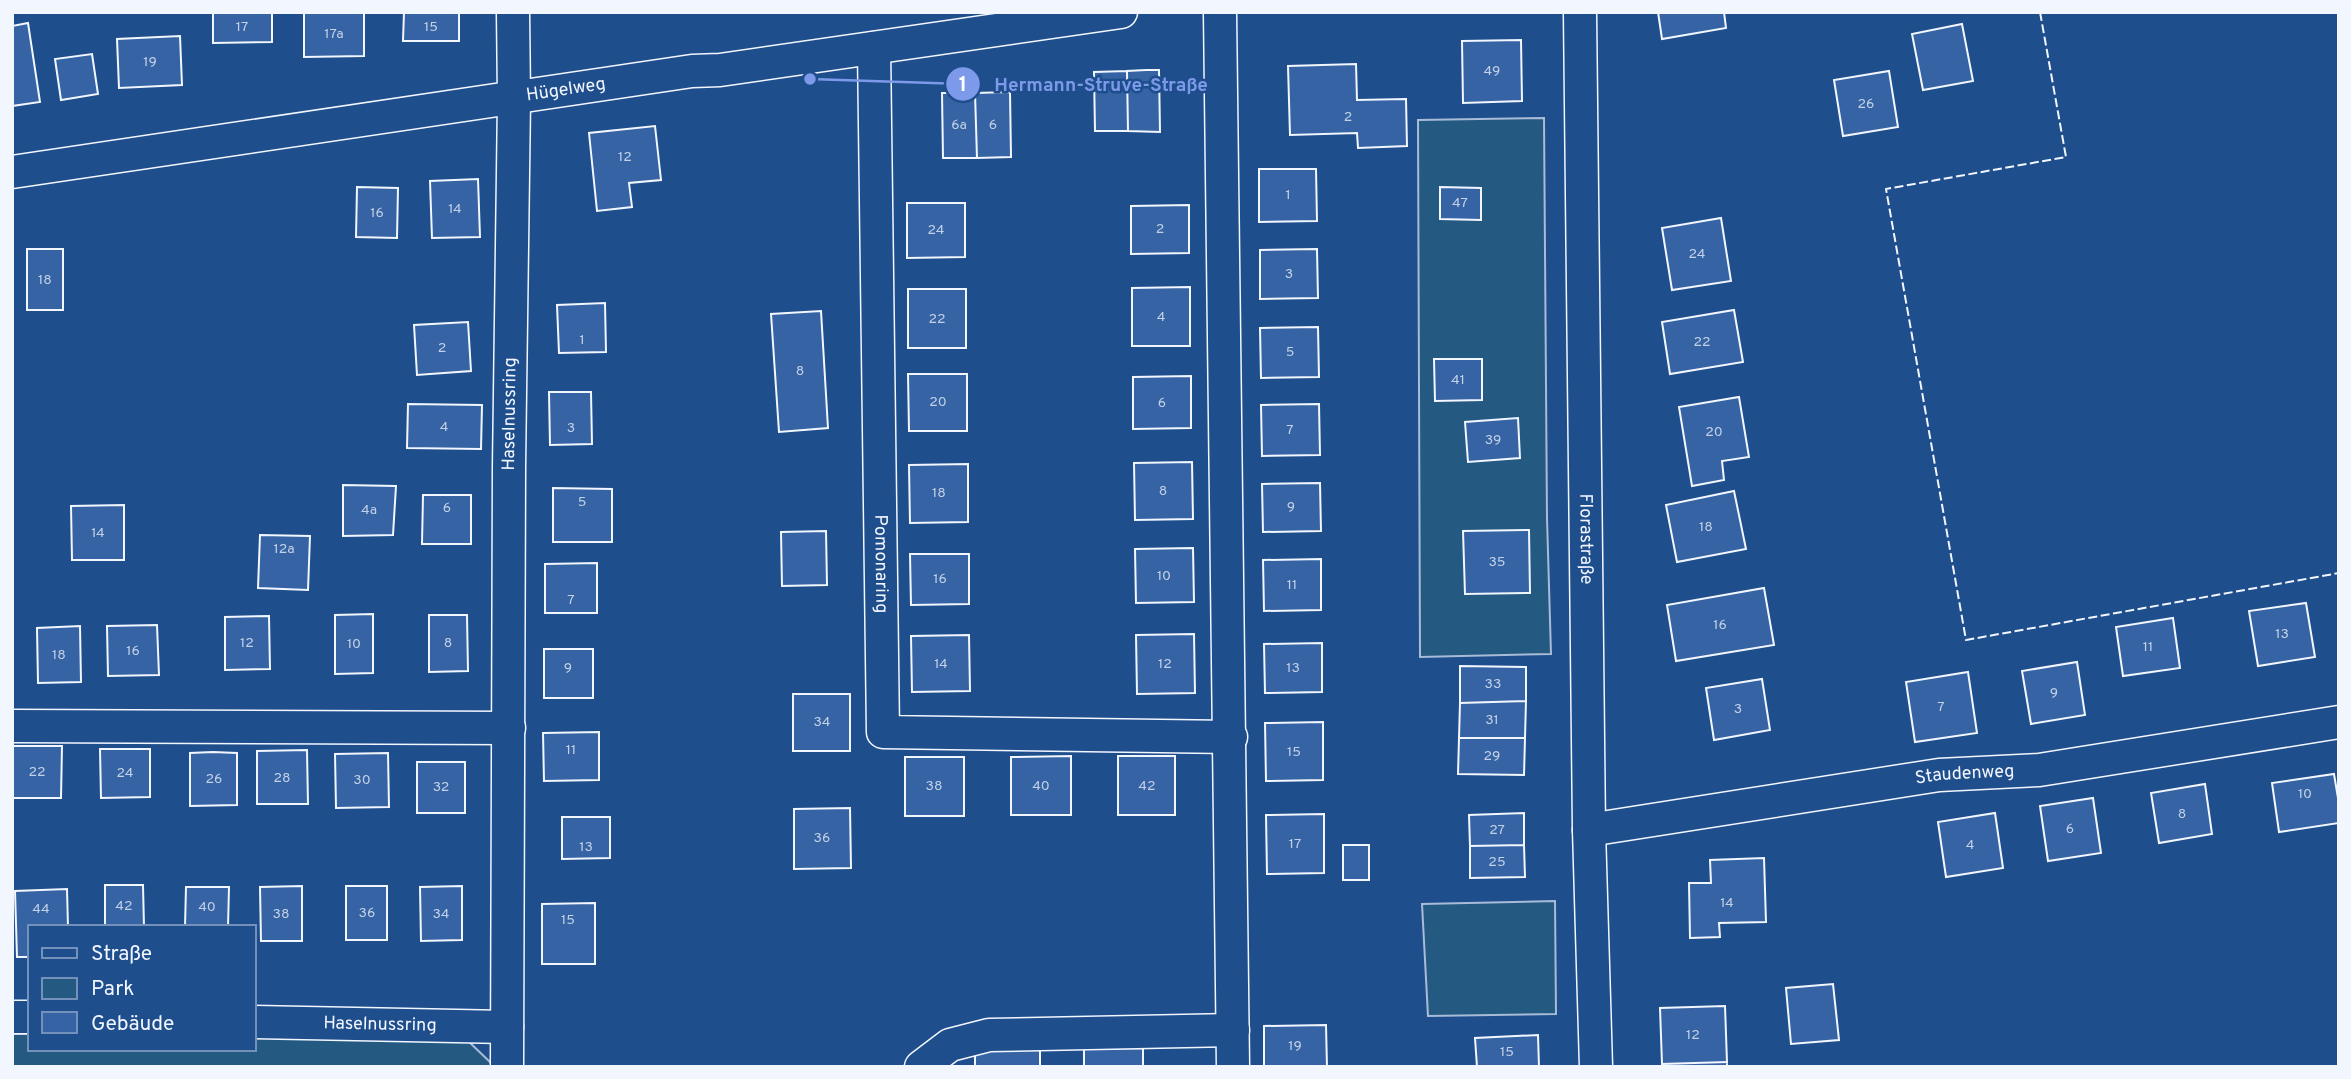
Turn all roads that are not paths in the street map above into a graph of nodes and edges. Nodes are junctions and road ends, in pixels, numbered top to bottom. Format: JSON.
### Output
{"nodes":[{"id":1,"x":513,"y":12,"type":"edge"},
{"id":2,"x":1121,"y":12,"type":"edge"},
{"id":3,"x":1220,"y":12,"type":"edge"},
{"id":4,"x":1580,"y":12,"type":"edge"},
{"id":5,"x":874,"y":48,"type":"junction"},
{"id":6,"x":514,"y":99,"type":"junction"},
{"id":7,"x":12,"y":172,"type":"edge"},
{"id":8,"x":2339,"y":722,"type":"edge"},
{"id":9,"x":12,"y":726,"type":"edge"},
{"id":10,"x":509,"y":728,"type":"junction"},
{"id":11,"x":1231,"y":737,"type":"junction"},
{"id":12,"x":1589,"y":830,"type":"junction"},
{"id":13,"x":256,"y":1022,"type":"edge"},
{"id":14,"x":507,"y":1027,"type":"junction"},
{"id":15,"x":1233,"y":1030,"type":"junction"},
{"id":16,"x":507,"y":1067,"type":"edge"},
{"id":17,"x":921,"y":1067,"type":"edge"},
{"id":18,"x":1233,"y":1067,"type":"edge"},
{"id":19,"x":1596,"y":1067,"type":"edge"}],
"edges":[{"from":1,"to":6,"type":"street","name":"Haselnussring"},
{"from":2,"to":5,"type":"street","name":"Hügelweg"},
{"from":3,"to":11,"type":"street"},
{"from":4,"to":12,"type":"street","name":"Florastraße"},
{"from":5,"to":6,"type":"street","name":"Hügelweg"},
{"from":5,"to":11,"type":"street","name":"Pomonaring"},
{"from":6,"to":7,"type":"street","name":"Hügelweg"},
{"from":6,"to":10,"type":"street","name":"Haselnussring"},
{"from":8,"to":12,"type":"street","name":"Staudenweg"},
{"from":9,"to":10,"type":"street"},
{"from":10,"to":14,"type":"street","name":"Haselnussring"},
{"from":11,"to":15,"type":"street"},
{"from":12,"to":19,"type":"street","name":"Florastraße"},
{"from":13,"to":14,"type":"street","name":"Haselnussring"},
{"from":14,"to":16,"type":"street","name":"Haselnussring"},
{"from":15,"to":17,"type":"street"},
{"from":15,"to":18,"type":"street"}]}
